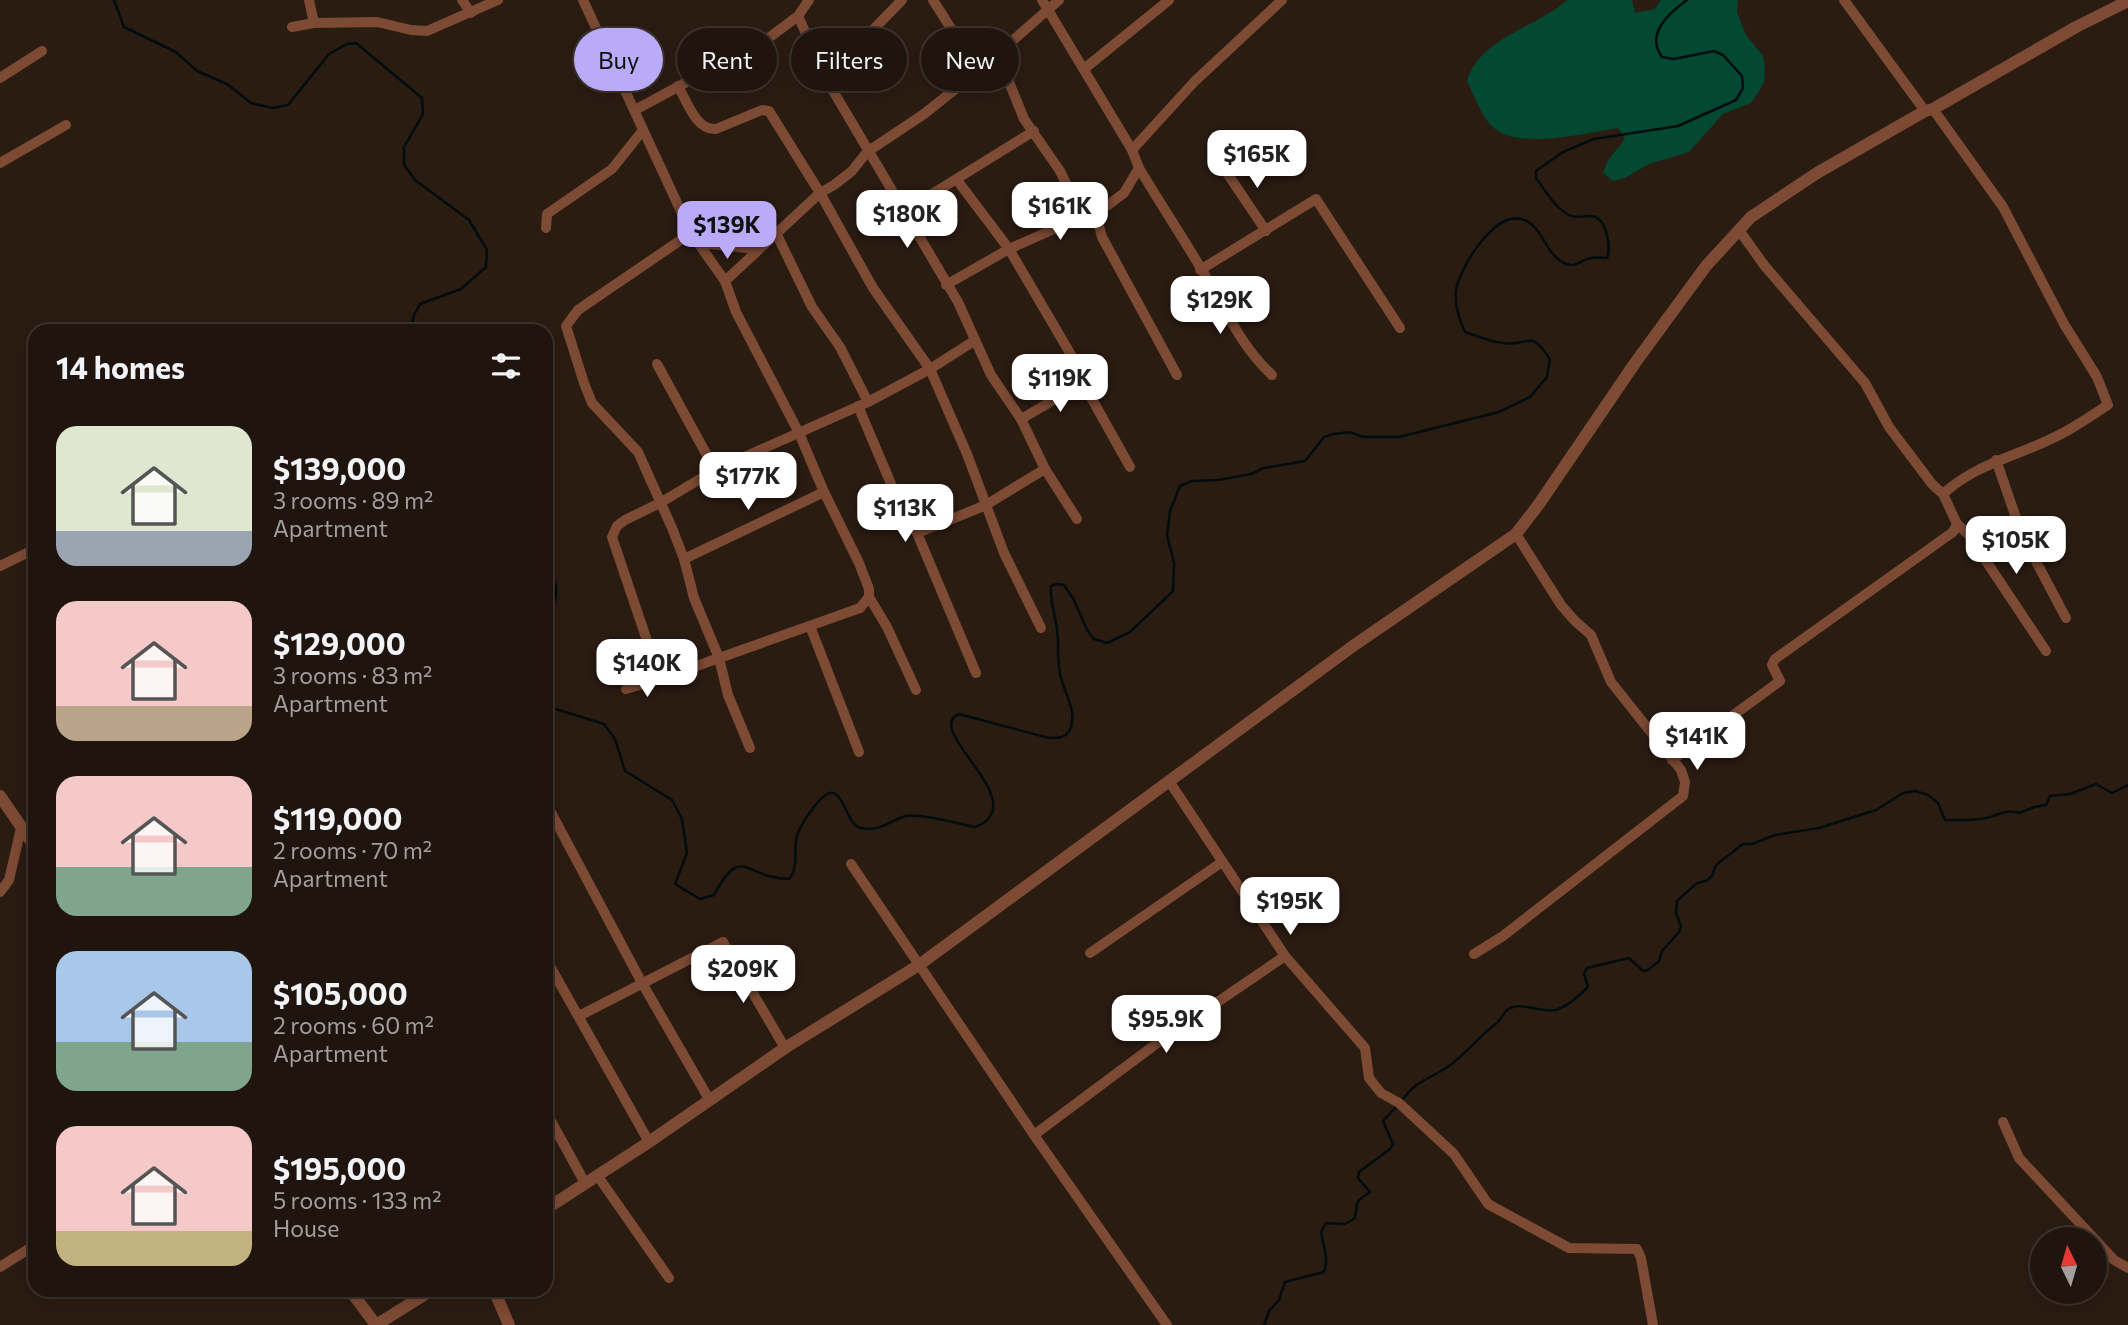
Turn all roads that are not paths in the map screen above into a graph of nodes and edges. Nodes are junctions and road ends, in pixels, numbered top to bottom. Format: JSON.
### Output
{"nodes":[{"id":1,"x":309,"y":0,"type":"edge"},
{"id":2,"x":462,"y":0,"type":"edge"},
{"id":3,"x":498,"y":0,"type":"edge"},
{"id":4,"x":583,"y":0,"type":"edge"},
{"id":5,"x":809,"y":0,"type":"edge"},
{"id":6,"x":902,"y":0,"type":"edge"},
{"id":7,"x":933,"y":0,"type":"edge"},
{"id":8,"x":1059,"y":0,"type":"edge"},
{"id":9,"x":1169,"y":0,"type":"edge"},
{"id":10,"x":1283,"y":0,"type":"edge"},
{"id":11,"x":1844,"y":0,"type":"edge"},
{"id":12,"x":2128,"y":1,"type":"edge"},
{"id":13,"x":1045,"y":5,"type":"edge"},
{"id":14,"x":471,"y":13,"type":"junction"},
{"id":15,"x":798,"y":16,"type":"junction"},
{"id":16,"x":314,"y":23,"type":"junction"},
{"id":17,"x":292,"y":27,"type":"dead end"},
{"id":18,"x":803,"y":28,"type":"edge"},
{"id":19,"x":875,"y":28,"type":"edge"},
{"id":20,"x":951,"y":28,"type":"edge"},
{"id":21,"x":777,"y":32,"type":"edge"},
{"id":22,"x":1019,"y":33,"type":"edge"},
{"id":23,"x":42,"y":51,"type":"dead end"},
{"id":24,"x":1084,"y":69,"type":"junction"},
{"id":25,"x":0,"y":78,"type":"edge"},
{"id":26,"x":677,"y":87,"type":"edge"},
{"id":27,"x":681,"y":91,"type":"edge"},
{"id":28,"x":833,"y":91,"type":"edge"},
{"id":29,"x":953,"y":91,"type":"edge"},
{"id":30,"x":1013,"y":91,"type":"edge"},
{"id":31,"x":635,"y":110,"type":"junction"},
{"id":32,"x":1929,"y":110,"type":"junction"},
{"id":33,"x":66,"y":125,"type":"dead end"},
{"id":34,"x":643,"y":130,"type":"junction"},
{"id":35,"x":1034,"y":131,"type":"junction"},
{"id":36,"x":1132,"y":150,"type":"junction"},
{"id":37,"x":867,"y":152,"type":"junction"},
{"id":38,"x":0,"y":163,"type":"edge"},
{"id":39,"x":1223,"y":167,"type":"dead end"},
{"id":40,"x":1139,"y":168,"type":"junction"},
{"id":41,"x":957,"y":180,"type":"junction"},
{"id":42,"x":820,"y":192,"type":"junction"},
{"id":43,"x":1099,"y":210,"type":"junction"},
{"id":44,"x":903,"y":212,"type":"junction"},
{"id":45,"x":1082,"y":216,"type":"junction"},
{"id":46,"x":546,"y":228,"type":"dead end"},
{"id":47,"x":1739,"y":230,"type":"junction"},
{"id":48,"x":1266,"y":231,"type":"junction"},
{"id":49,"x":691,"y":233,"type":"junction"},
{"id":50,"x":777,"y":235,"type":"junction"},
{"id":51,"x":698,"y":243,"type":"junction"},
{"id":52,"x":758,"y":249,"type":"junction"},
{"id":53,"x":1009,"y":249,"type":"junction"},
{"id":54,"x":1200,"y":270,"type":"junction"},
{"id":55,"x":725,"y":281,"type":"junction"},
{"id":56,"x":946,"y":285,"type":"junction"},
{"id":57,"x":1400,"y":328,"type":"dead end"},
{"id":58,"x":974,"y":341,"type":"junction"},
{"id":59,"x":657,"y":364,"type":"dead end"},
{"id":60,"x":930,"y":369,"type":"junction"},
{"id":61,"x":1177,"y":375,"type":"dead end"},
{"id":62,"x":1272,"y":375,"type":"dead end"},
{"id":63,"x":1083,"y":383,"type":"junction"},
{"id":64,"x":863,"y":404,"type":"junction"},
{"id":65,"x":1021,"y":419,"type":"junction"},
{"id":66,"x":799,"y":433,"type":"junction"},
{"id":67,"x":1996,"y":460,"type":"junction"},
{"id":68,"x":1130,"y":467,"type":"dead end"},
{"id":69,"x":1045,"y":469,"type":"junction"},
{"id":70,"x":715,"y":470,"type":"junction"},
{"id":71,"x":824,"y":492,"type":"junction"},
{"id":72,"x":1943,"y":494,"type":"junction"},
{"id":73,"x":660,"y":503,"type":"junction"},
{"id":74,"x":986,"y":505,"type":"junction"},
{"id":75,"x":1077,"y":519,"type":"dead end"},
{"id":76,"x":1957,"y":524,"type":"junction"},
{"id":77,"x":917,"y":533,"type":"junction"},
{"id":78,"x":1516,"y":534,"type":"junction"},
{"id":79,"x":28,"y":552,"type":"edge"},
{"id":80,"x":684,"y":559,"type":"junction"},
{"id":81,"x":0,"y":566,"type":"edge"},
{"id":82,"x":869,"y":597,"type":"junction"},
{"id":83,"x":2066,"y":618,"type":"dead end"},
{"id":84,"x":810,"y":625,"type":"junction"},
{"id":85,"x":1041,"y":628,"type":"dead end"},
{"id":86,"x":2046,"y":651,"type":"dead end"},
{"id":87,"x":719,"y":658,"type":"junction"},
{"id":88,"x":976,"y":673,"type":"dead end"},
{"id":89,"x":660,"y":679,"type":"junction"},
{"id":90,"x":626,"y":689,"type":"dead end"},
{"id":91,"x":916,"y":690,"type":"dead end"},
{"id":92,"x":750,"y":748,"type":"dead end"},
{"id":93,"x":859,"y":752,"type":"dead end"},
{"id":94,"x":1672,"y":760,"type":"junction"},
{"id":95,"x":1169,"y":781,"type":"junction"},
{"id":96,"x":0,"y":796,"type":"edge"},
{"id":97,"x":553,"y":816,"type":"edge"},
{"id":98,"x":21,"y":828,"type":"junction"},
{"id":99,"x":28,"y":838,"type":"edge"},
{"id":100,"x":1222,"y":862,"type":"junction"},
{"id":101,"x":852,"y":864,"type":"dead end"},
{"id":102,"x":0,"y":892,"type":"edge"},
{"id":103,"x":1090,"y":953,"type":"dead end"},
{"id":104,"x":1474,"y":954,"type":"dead end"},
{"id":105,"x":1284,"y":956,"type":"junction"},
{"id":106,"x":919,"y":965,"type":"junction"},
{"id":107,"x":553,"y":971,"type":"edge"},
{"id":108,"x":642,"y":983,"type":"junction"},
{"id":109,"x":579,"y":1016,"type":"junction"},
{"id":110,"x":785,"y":1048,"type":"junction"},
{"id":111,"x":709,"y":1099,"type":"junction"},
{"id":112,"x":2003,"y":1122,"type":"dead end"},
{"id":113,"x":553,"y":1125,"type":"edge"},
{"id":114,"x":1034,"y":1135,"type":"junction"},
{"id":115,"x":649,"y":1142,"type":"junction"},
{"id":116,"x":597,"y":1175,"type":"junction"},
{"id":117,"x":585,"y":1183,"type":"junction"},
{"id":118,"x":553,"y":1204,"type":"edge"},
{"id":119,"x":28,"y":1249,"type":"edge"},
{"id":120,"x":0,"y":1267,"type":"edge"},
{"id":121,"x":2128,"y":1268,"type":"edge"},
{"id":122,"x":669,"y":1278,"type":"dead end"},
{"id":123,"x":355,"y":1297,"type":"edge"},
{"id":124,"x":421,"y":1297,"type":"edge"},
{"id":125,"x":497,"y":1297,"type":"edge"},
{"id":126,"x":376,"y":1325,"type":"edge"},
{"id":127,"x":509,"y":1325,"type":"edge"},
{"id":128,"x":1167,"y":1325,"type":"edge"},
{"id":129,"x":1653,"y":1325,"type":"edge"}],
"edges":[{"from":1,"to":16,"type":"street"},
{"from":2,"to":14,"type":"street"},
{"from":3,"to":14,"type":"street"},
{"from":4,"to":31,"type":"street"},
{"from":5,"to":15,"type":"street"},
{"from":6,"to":19,"type":"street"},
{"from":7,"to":20,"type":"street"},
{"from":8,"to":13,"type":"street"},
{"from":9,"to":24,"type":"street"},
{"from":10,"to":36,"type":"street"},
{"from":11,"to":32,"type":"street"},
{"from":12,"to":32,"type":"street"},
{"from":13,"to":22,"type":"street"},
{"from":13,"to":24,"type":"street"},
{"from":14,"to":16,"type":"street"},
{"from":15,"to":18,"type":"street"},
{"from":15,"to":21,"type":"street"},
{"from":16,"to":17,"type":"street"},
{"from":23,"to":25,"type":"street"},
{"from":24,"to":36,"type":"street"},
{"from":26,"to":31,"type":"street"},
{"from":27,"to":42,"type":"street"},
{"from":28,"to":37,"type":"street"},
{"from":29,"to":37,"type":"street"},
{"from":30,"to":35,"type":"street"},
{"from":31,"to":34,"type":"street"},
{"from":32,"to":47,"type":"street"},
{"from":32,"to":67,"type":"street"},
{"from":33,"to":38,"type":"street"},
{"from":34,"to":46,"type":"street"},
{"from":34,"to":49,"type":"street"},
{"from":35,"to":41,"type":"street"},
{"from":35,"to":45,"type":"street"},
{"from":36,"to":40,"type":"street"},
{"from":37,"to":42,"type":"street"},
{"from":37,"to":44,"type":"street"},
{"from":39,"to":48,"type":"street"},
{"from":40,"to":43,"type":"street"},
{"from":40,"to":54,"type":"street"},
{"from":41,"to":44,"type":"street"},
{"from":41,"to":53,"type":"street"},
{"from":42,"to":50,"type":"street"},
{"from":42,"to":60,"type":"street"},
{"from":43,"to":45,"type":"street"},
{"from":43,"to":61,"type":"street"},
{"from":44,"to":56,"type":"street"},
{"from":45,"to":53,"type":"street"},
{"from":47,"to":72,"type":"street"},
{"from":47,"to":78,"type":"street"},
{"from":48,"to":54,"type":"street"},
{"from":48,"to":57,"type":"street"},
{"from":49,"to":51,"type":"street"},
{"from":49,"to":73,"type":"street"},
{"from":50,"to":52,"type":"street"},
{"from":50,"to":64,"type":"street"},
{"from":51,"to":52,"type":"street"},
{"from":51,"to":55,"type":"street"},
{"from":52,"to":55,"type":"street"},
{"from":53,"to":56,"type":"street"},
{"from":53,"to":63,"type":"street"},
{"from":54,"to":62,"type":"street"},
{"from":55,"to":66,"type":"street"},
{"from":56,"to":58,"type":"street"},
{"from":58,"to":60,"type":"street"},
{"from":58,"to":65,"type":"street"},
{"from":59,"to":70,"type":"street"},
{"from":60,"to":64,"type":"street"},
{"from":60,"to":74,"type":"street"},
{"from":63,"to":65,"type":"street"},
{"from":63,"to":68,"type":"street"},
{"from":64,"to":66,"type":"street"},
{"from":64,"to":77,"type":"street"},
{"from":65,"to":69,"type":"street"},
{"from":66,"to":70,"type":"street"},
{"from":66,"to":71,"type":"street"},
{"from":67,"to":72,"type":"street"},
{"from":67,"to":83,"type":"street"},
{"from":69,"to":74,"type":"street"},
{"from":69,"to":75,"type":"street"},
{"from":70,"to":73,"type":"street"},
{"from":71,"to":80,"type":"street"},
{"from":71,"to":82,"type":"street"},
{"from":72,"to":76,"type":"street"},
{"from":73,"to":80,"type":"street"},
{"from":73,"to":89,"type":"street"},
{"from":74,"to":77,"type":"street"},
{"from":74,"to":85,"type":"street"},
{"from":76,"to":86,"type":"street"},
{"from":76,"to":94,"type":"street"},
{"from":77,"to":88,"type":"street"},
{"from":78,"to":94,"type":"street"},
{"from":78,"to":95,"type":"street"},
{"from":79,"to":81,"type":"street"},
{"from":80,"to":87,"type":"street"},
{"from":82,"to":84,"type":"street"},
{"from":82,"to":91,"type":"street"},
{"from":84,"to":87,"type":"street"},
{"from":84,"to":93,"type":"street"},
{"from":87,"to":89,"type":"street"},
{"from":87,"to":92,"type":"street"},
{"from":89,"to":90,"type":"street"},
{"from":94,"to":104,"type":"street"},
{"from":95,"to":100,"type":"street"},
{"from":95,"to":106,"type":"street"},
{"from":96,"to":98,"type":"street"},
{"from":97,"to":108,"type":"street"},
{"from":98,"to":99,"type":"street"},
{"from":98,"to":102,"type":"street"},
{"from":100,"to":103,"type":"street"},
{"from":100,"to":105,"type":"street"},
{"from":101,"to":106,"type":"street"},
{"from":105,"to":114,"type":"street"},
{"from":105,"to":129,"type":"street"},
{"from":106,"to":110,"type":"street"},
{"from":106,"to":114,"type":"street"},
{"from":107,"to":109,"type":"street"},
{"from":108,"to":109,"type":"street"},
{"from":108,"to":110,"type":"street"},
{"from":108,"to":111,"type":"street"},
{"from":109,"to":115,"type":"street"},
{"from":110,"to":111,"type":"street"},
{"from":111,"to":115,"type":"street"},
{"from":112,"to":121,"type":"street"},
{"from":113,"to":117,"type":"street"},
{"from":114,"to":128,"type":"street"},
{"from":115,"to":116,"type":"street"},
{"from":116,"to":117,"type":"street"},
{"from":116,"to":122,"type":"street"},
{"from":117,"to":118,"type":"street"},
{"from":119,"to":120,"type":"street"},
{"from":123,"to":126,"type":"street"},
{"from":124,"to":126,"type":"street"},
{"from":125,"to":127,"type":"street"}]}
